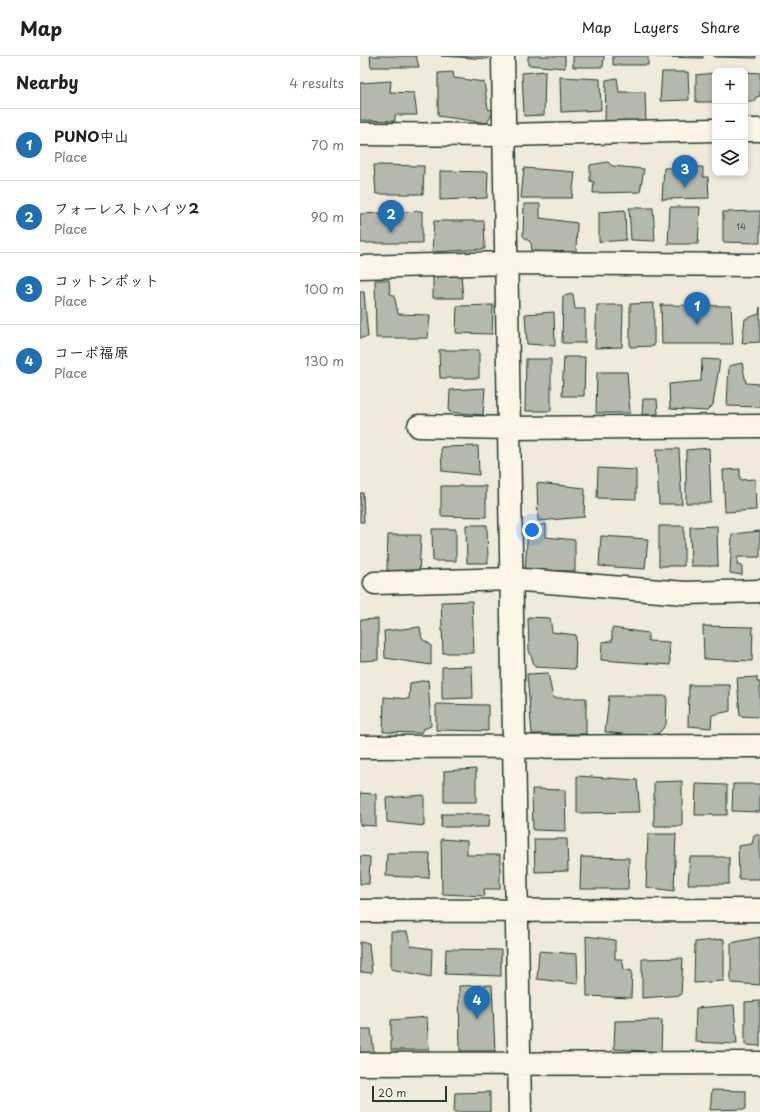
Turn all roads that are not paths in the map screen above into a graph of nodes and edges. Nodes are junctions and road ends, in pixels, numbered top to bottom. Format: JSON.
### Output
{"nodes":[{"id":1,"x":503,"y":56,"type":"edge"},
{"id":2,"x":712,"y":130,"type":"edge"},
{"id":3,"x":748,"y":130,"type":"edge"},
{"id":4,"x":760,"y":130,"type":"edge"},
{"id":5,"x":360,"y":134,"type":"edge"},
{"id":6,"x":504,"y":135,"type":"junction"},
{"id":7,"x":507,"y":263,"type":"junction"},
{"id":8,"x":760,"y":265,"type":"edge"},
{"id":9,"x":360,"y":267,"type":"edge"},
{"id":10,"x":419,"y":426,"type":"dead end"},
{"id":11,"x":760,"y":426,"type":"edge"},
{"id":12,"x":509,"y":428,"type":"junction"},
{"id":13,"x":511,"y":579,"type":"junction"},
{"id":14,"x":376,"y":583,"type":"dead end"},
{"id":15,"x":760,"y":591,"type":"edge"},
{"id":16,"x":760,"y":746,"type":"edge"},
{"id":17,"x":360,"y":747,"type":"edge"},
{"id":18,"x":514,"y":747,"type":"junction"},
{"id":19,"x":760,"y":910,"type":"edge"},
{"id":20,"x":360,"y":911,"type":"edge"},
{"id":21,"x":516,"y":911,"type":"junction"},
{"id":22,"x":760,"y":1063,"type":"edge"},
{"id":23,"x":360,"y":1064,"type":"edge"},
{"id":24,"x":519,"y":1064,"type":"junction"},
{"id":25,"x":520,"y":1112,"type":"edge"}],
"edges":[{"from":1,"to":6,"type":"street"},
{"from":2,"to":6,"type":"street"},
{"from":3,"to":4,"type":"street"},
{"from":5,"to":6,"type":"street"},
{"from":6,"to":7,"type":"street"},
{"from":7,"to":8,"type":"street"},
{"from":7,"to":9,"type":"street"},
{"from":7,"to":12,"type":"street"},
{"from":10,"to":12,"type":"street"},
{"from":11,"to":12,"type":"street"},
{"from":12,"to":13,"type":"street"},
{"from":13,"to":14,"type":"street"},
{"from":13,"to":15,"type":"street"},
{"from":13,"to":18,"type":"street"},
{"from":16,"to":18,"type":"street"},
{"from":17,"to":18,"type":"street"},
{"from":18,"to":21,"type":"street"},
{"from":19,"to":21,"type":"street"},
{"from":20,"to":21,"type":"street"},
{"from":21,"to":24,"type":"street"},
{"from":22,"to":24,"type":"street"},
{"from":23,"to":24,"type":"street"},
{"from":24,"to":25,"type":"street"}]}
